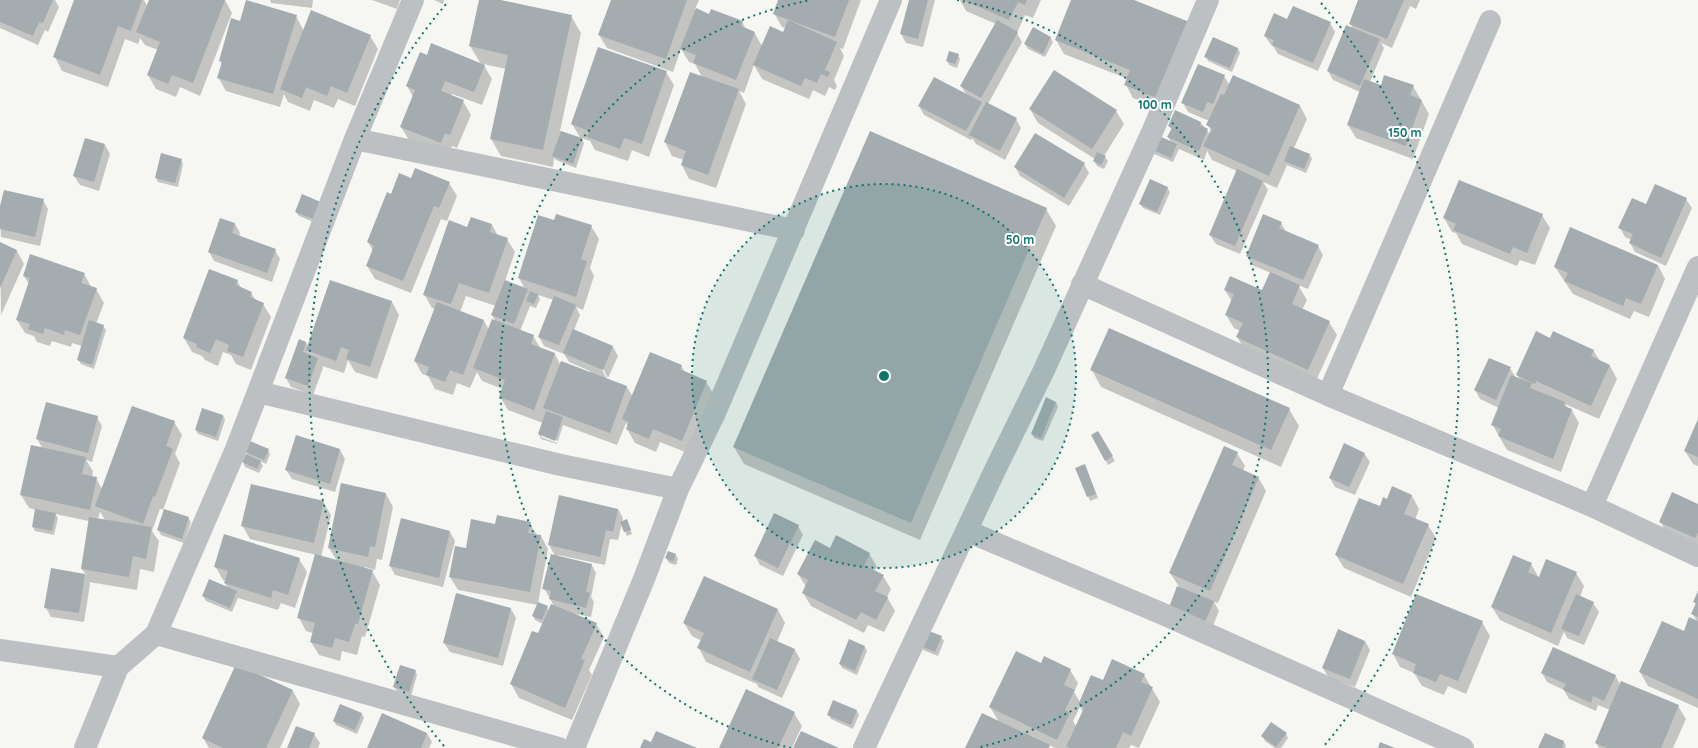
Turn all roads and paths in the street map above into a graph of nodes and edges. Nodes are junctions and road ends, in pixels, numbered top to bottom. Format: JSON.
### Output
{"nodes":[{"id":1,"x":413,"y":0,"type":"edge"},
{"id":2,"x":891,"y":0,"type":"edge"},
{"id":3,"x":1208,"y":0,"type":"edge"},
{"id":4,"x":1490,"y":20,"type":"dead end"},
{"id":5,"x":355,"y":139,"type":"junction"},
{"id":6,"x":794,"y":230,"type":"junction"},
{"id":7,"x":1698,"y":267,"type":"edge"},
{"id":8,"x":1082,"y":284,"type":"junction"},
{"id":9,"x":258,"y":392,"type":"junction"},
{"id":10,"x":1328,"y":395,"type":"junction"},
{"id":11,"x":678,"y":489,"type":"junction"},
{"id":12,"x":1592,"y":506,"type":"junction"},
{"id":13,"x":967,"y":531,"type":"junction"},
{"id":14,"x":1698,"y":556,"type":"edge"},
{"id":15,"x":156,"y":634,"type":"junction"},
{"id":16,"x":0,"y":650,"type":"edge"},
{"id":17,"x":118,"y":667,"type":"junction"},
{"id":18,"x":85,"y":748,"type":"edge"},
{"id":19,"x":559,"y":748,"type":"edge"},
{"id":20,"x":574,"y":748,"type":"edge"},
{"id":21,"x":864,"y":748,"type":"edge"},
{"id":22,"x":1462,"y":748,"type":"edge"}],
"edges":[{"from":1,"to":5,"type":"street"},
{"from":2,"to":6,"type":"street"},
{"from":3,"to":8,"type":"street"},
{"from":4,"to":10,"type":"street"},
{"from":5,"to":6,"type":"street"},
{"from":5,"to":9,"type":"street"},
{"from":6,"to":11,"type":"street"},
{"from":7,"to":12,"type":"street"},
{"from":8,"to":10,"type":"street"},
{"from":8,"to":13,"type":"street"},
{"from":9,"to":11,"type":"street"},
{"from":9,"to":15,"type":"street"},
{"from":10,"to":12,"type":"street"},
{"from":11,"to":20,"type":"street"},
{"from":12,"to":14,"type":"street"},
{"from":13,"to":21,"type":"street"},
{"from":13,"to":22,"type":"street"},
{"from":15,"to":17,"type":"street"},
{"from":15,"to":19,"type":"street"},
{"from":16,"to":17,"type":"street"},
{"from":17,"to":18,"type":"street"}]}
